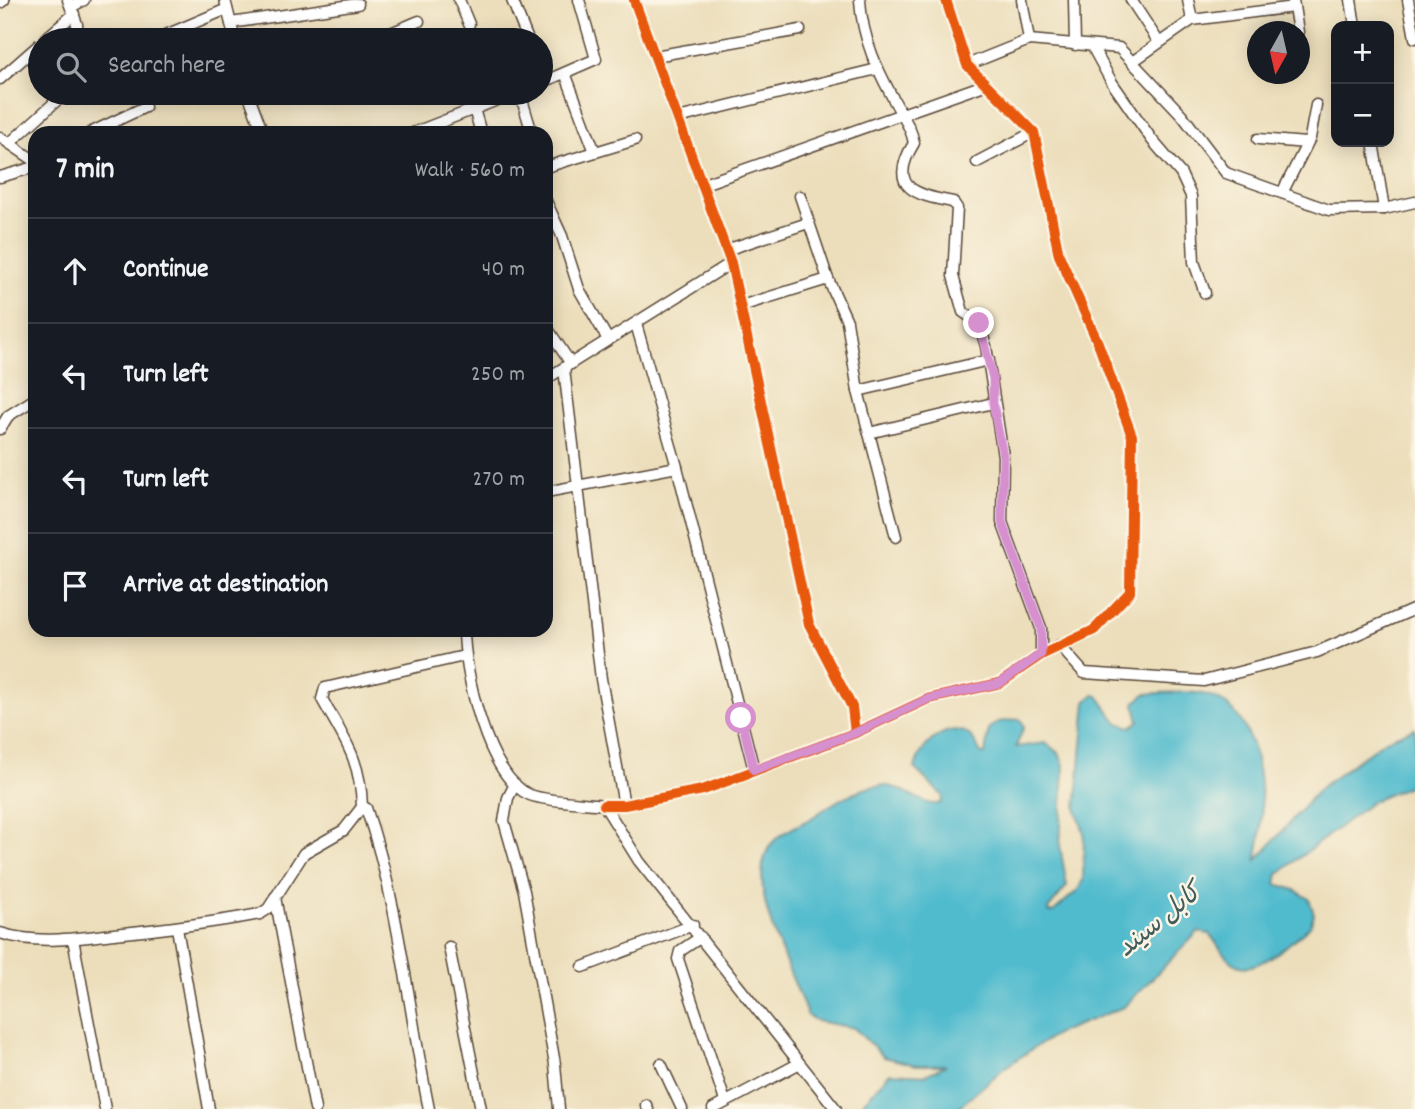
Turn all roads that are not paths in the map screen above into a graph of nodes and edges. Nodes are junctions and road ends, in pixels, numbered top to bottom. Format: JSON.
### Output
{"nodes":[{"id":1,"x":4,"y":0,"type":"edge"},
{"id":2,"x":83,"y":0,"type":"edge"},
{"id":3,"x":459,"y":0,"type":"edge"},
{"id":4,"x":512,"y":0,"type":"edge"},
{"id":5,"x":579,"y":0,"type":"edge"},
{"id":6,"x":635,"y":0,"type":"edge"},
{"id":7,"x":860,"y":0,"type":"edge"},
{"id":8,"x":946,"y":0,"type":"edge"},
{"id":9,"x":1022,"y":0,"type":"edge"},
{"id":10,"x":1074,"y":0,"type":"edge"},
{"id":11,"x":1131,"y":0,"type":"edge"},
{"id":12,"x":1188,"y":0,"type":"edge"},
{"id":13,"x":1351,"y":0,"type":"edge"},
{"id":14,"x":1408,"y":0,"type":"edge"},
{"id":15,"x":0,"y":3,"type":"edge"},
{"id":16,"x":1294,"y":3,"type":"edge"},
{"id":17,"x":226,"y":4,"type":"edge"},
{"id":18,"x":358,"y":4,"type":"dead end"},
{"id":19,"x":71,"y":7,"type":"edge"},
{"id":20,"x":1192,"y":20,"type":"junction"},
{"id":21,"x":419,"y":21,"type":"dead end"},
{"id":22,"x":1296,"y":21,"type":"edge"},
{"id":23,"x":1354,"y":21,"type":"edge"},
{"id":24,"x":230,"y":23,"type":"junction"},
{"id":25,"x":469,"y":24,"type":"dead end"},
{"id":26,"x":1414,"y":26,"type":"edge"},
{"id":27,"x":54,"y":28,"type":"edge"},
{"id":28,"x":75,"y":28,"type":"edge"},
{"id":29,"x":178,"y":28,"type":"edge"},
{"id":30,"x":231,"y":28,"type":"edge"},
{"id":31,"x":402,"y":28,"type":"edge"},
{"id":32,"x":523,"y":28,"type":"edge"},
{"id":33,"x":800,"y":30,"type":"dead end"},
{"id":34,"x":1415,"y":38,"type":"edge"},
{"id":35,"x":1029,"y":40,"type":"junction"},
{"id":36,"x":1158,"y":41,"type":"junction"},
{"id":37,"x":1075,"y":45,"type":"junction"},
{"id":38,"x":1092,"y":46,"type":"junction"},
{"id":39,"x":28,"y":54,"type":"edge"},
{"id":40,"x":654,"y":56,"type":"junction"},
{"id":41,"x":1132,"y":62,"type":"junction"},
{"id":42,"x":967,"y":65,"type":"junction"},
{"id":43,"x":877,"y":69,"type":"junction"},
{"id":44,"x":565,"y":72,"type":"junction"},
{"id":45,"x":553,"y":75,"type":"edge"},
{"id":46,"x":0,"y":79,"type":"edge"},
{"id":47,"x":987,"y":85,"type":"junction"},
{"id":48,"x":52,"y":105,"type":"edge"},
{"id":49,"x":252,"y":105,"type":"edge"},
{"id":50,"x":485,"y":105,"type":"edge"},
{"id":51,"x":522,"y":105,"type":"edge"},
{"id":52,"x":1316,"y":105,"type":"dead end"},
{"id":53,"x":145,"y":107,"type":"dead end"},
{"id":54,"x":474,"y":109,"type":"junction"},
{"id":55,"x":902,"y":115,"type":"junction"},
{"id":56,"x":678,"y":118,"type":"junction"},
{"id":57,"x":29,"y":126,"type":"edge"},
{"id":58,"x":105,"y":126,"type":"edge"},
{"id":59,"x":260,"y":126,"type":"edge"},
{"id":60,"x":432,"y":126,"type":"edge"},
{"id":61,"x":479,"y":126,"type":"edge"},
{"id":62,"x":530,"y":126,"type":"edge"},
{"id":63,"x":28,"y":127,"type":"edge"},
{"id":64,"x":1034,"y":132,"type":"junction"},
{"id":65,"x":0,"y":137,"type":"edge"},
{"id":66,"x":1258,"y":139,"type":"dead end"},
{"id":67,"x":635,"y":140,"type":"dead end"},
{"id":68,"x":11,"y":142,"type":"junction"},
{"id":69,"x":1306,"y":143,"type":"junction"},
{"id":70,"x":1374,"y":147,"type":"edge"},
{"id":71,"x":595,"y":152,"type":"junction"},
{"id":72,"x":28,"y":155,"type":"edge"},
{"id":73,"x":977,"y":162,"type":"dead end"},
{"id":74,"x":553,"y":165,"type":"edge"},
{"id":75,"x":28,"y":169,"type":"edge"},
{"id":76,"x":0,"y":177,"type":"edge"},
{"id":77,"x":701,"y":186,"type":"junction"},
{"id":78,"x":1282,"y":193,"type":"junction"},
{"id":79,"x":800,"y":196,"type":"dead end"},
{"id":80,"x":1415,"y":202,"type":"edge"},
{"id":81,"x":1384,"y":208,"type":"junction"},
{"id":82,"x":808,"y":223,"type":"junction"},
{"id":83,"x":553,"y":227,"type":"edge"},
{"id":84,"x":726,"y":250,"type":"junction"},
{"id":85,"x":731,"y":263,"type":"junction"},
{"id":86,"x":828,"y":279,"type":"junction"},
{"id":87,"x":1206,"y":293,"type":"dead end"},
{"id":88,"x":741,"y":306,"type":"junction"},
{"id":89,"x":636,"y":324,"type":"junction"},
{"id":90,"x":607,"y":338,"type":"junction"},
{"id":91,"x":553,"y":339,"type":"edge"},
{"id":92,"x":989,"y":360,"type":"junction"},
{"id":93,"x":568,"y":367,"type":"junction"},
{"id":94,"x":553,"y":375,"type":"edge"},
{"id":95,"x":858,"y":391,"type":"junction"},
{"id":96,"x":28,"y":403,"type":"edge"},
{"id":97,"x":993,"y":403,"type":"junction"},
{"id":98,"x":0,"y":429,"type":"edge"},
{"id":99,"x":869,"y":433,"type":"junction"},
{"id":100,"x":677,"y":467,"type":"junction"},
{"id":101,"x":580,"y":487,"type":"junction"},
{"id":102,"x":553,"y":491,"type":"edge"},
{"id":103,"x":896,"y":537,"type":"dead end"},
{"id":104,"x":1415,"y":609,"type":"edge"},
{"id":105,"x":464,"y":637,"type":"edge"},
{"id":106,"x":1059,"y":645,"type":"junction"},
{"id":107,"x":1041,"y":654,"type":"junction"},
{"id":108,"x":464,"y":656,"type":"junction"},
{"id":109,"x":855,"y":733,"type":"junction"},
{"id":110,"x":754,"y":770,"type":"junction"},
{"id":111,"x":515,"y":784,"type":"junction"},
{"id":112,"x":604,"y":805,"type":"junction"},
{"id":113,"x":624,"y":805,"type":"junction"},
{"id":114,"x":362,"y":807,"type":"junction"},
{"id":115,"x":275,"y":897,"type":"junction"},
{"id":116,"x":693,"y":925,"type":"junction"},
{"id":117,"x":177,"y":928,"type":"junction"},
{"id":118,"x":0,"y":933,"type":"edge"},
{"id":119,"x":701,"y":937,"type":"junction"},
{"id":120,"x":73,"y":939,"type":"junction"},
{"id":121,"x":449,"y":947,"type":"dead end"},
{"id":122,"x":583,"y":967,"type":"dead end"},
{"id":123,"x":661,"y":1064,"type":"dead end"},
{"id":124,"x":799,"y":1064,"type":"junction"},
{"id":125,"x":725,"y":1101,"type":"junction"},
{"id":126,"x":106,"y":1109,"type":"edge"},
{"id":127,"x":209,"y":1109,"type":"edge"},
{"id":128,"x":315,"y":1109,"type":"edge"},
{"id":129,"x":429,"y":1109,"type":"edge"},
{"id":130,"x":481,"y":1109,"type":"edge"},
{"id":131,"x":558,"y":1109,"type":"edge"},
{"id":132,"x":682,"y":1109,"type":"edge"},
{"id":133,"x":713,"y":1109,"type":"edge"},
{"id":134,"x":836,"y":1109,"type":"edge"}],
"edges":[{"from":1,"to":15,"type":"street"},
{"from":2,"to":19,"type":"street"},
{"from":3,"to":25,"type":"street"},
{"from":4,"to":32,"type":"street"},
{"from":5,"to":44,"type":"street"},
{"from":6,"to":40,"type":"street"},
{"from":7,"to":43,"type":"street"},
{"from":8,"to":42,"type":"street"},
{"from":9,"to":35,"type":"street"},
{"from":10,"to":37,"type":"street"},
{"from":11,"to":36,"type":"street"},
{"from":12,"to":20,"type":"street"},
{"from":13,"to":23,"type":"street"},
{"from":14,"to":26,"type":"street"},
{"from":16,"to":20,"type":"street"},
{"from":16,"to":22,"type":"street"},
{"from":17,"to":24,"type":"street"},
{"from":17,"to":29,"type":"street"},
{"from":18,"to":24,"type":"street"},
{"from":19,"to":27,"type":"street"},
{"from":19,"to":28,"type":"street"},
{"from":20,"to":36,"type":"street"},
{"from":21,"to":31,"type":"street"},
{"from":24,"to":30,"type":"street"},
{"from":26,"to":34,"type":"street"},
{"from":33,"to":40,"type":"street"},
{"from":35,"to":37,"type":"street"},
{"from":35,"to":42,"type":"street"},
{"from":36,"to":41,"type":"street"},
{"from":37,"to":38,"type":"street"},
{"from":38,"to":41,"type":"street"},
{"from":38,"to":87,"type":"street"},
{"from":39,"to":46,"type":"street"},
{"from":40,"to":56,"type":"street"},
{"from":41,"to":78,"type":"street"},
{"from":42,"to":47,"type":"street"},
{"from":43,"to":55,"type":"street"},
{"from":43,"to":56,"type":"street"},
{"from":44,"to":45,"type":"street"},
{"from":44,"to":71,"type":"street"},
{"from":47,"to":55,"type":"street"},
{"from":47,"to":64,"type":"street"},
{"from":48,"to":57,"type":"street"},
{"from":49,"to":59,"type":"street"},
{"from":50,"to":54,"type":"street"},
{"from":51,"to":62,"type":"street"},
{"from":52,"to":69,"type":"street"},
{"from":53,"to":58,"type":"street"},
{"from":54,"to":60,"type":"street"},
{"from":54,"to":61,"type":"street"},
{"from":55,"to":77,"type":"street"},
{"from":55,"to":92,"type":"street"},
{"from":56,"to":77,"type":"street"},
{"from":63,"to":68,"type":"street"},
{"from":64,"to":73,"type":"street"},
{"from":64,"to":106,"type":"street"},
{"from":65,"to":68,"type":"street"},
{"from":66,"to":69,"type":"street"},
{"from":67,"to":71,"type":"street"},
{"from":68,"to":72,"type":"street"},
{"from":69,"to":78,"type":"street"},
{"from":70,"to":81,"type":"street"},
{"from":71,"to":74,"type":"street"},
{"from":75,"to":76,"type":"street"},
{"from":77,"to":84,"type":"street"},
{"from":78,"to":81,"type":"street"},
{"from":79,"to":82,"type":"street"},
{"from":80,"to":81,"type":"street"},
{"from":82,"to":84,"type":"street"},
{"from":82,"to":86,"type":"street"},
{"from":83,"to":90,"type":"street"},
{"from":84,"to":85,"type":"street"},
{"from":85,"to":88,"type":"street"},
{"from":85,"to":89,"type":"street"},
{"from":86,"to":88,"type":"street"},
{"from":86,"to":95,"type":"street"},
{"from":88,"to":109,"type":"street"},
{"from":89,"to":90,"type":"street"},
{"from":89,"to":100,"type":"street"},
{"from":90,"to":93,"type":"street"},
{"from":91,"to":93,"type":"street"},
{"from":92,"to":95,"type":"street"},
{"from":92,"to":97,"type":"street"},
{"from":93,"to":94,"type":"street"},
{"from":93,"to":101,"type":"street"},
{"from":95,"to":99,"type":"street"},
{"from":96,"to":98,"type":"street"},
{"from":97,"to":99,"type":"street"},
{"from":97,"to":107,"type":"street"},
{"from":99,"to":103,"type":"street"},
{"from":100,"to":101,"type":"street"},
{"from":100,"to":110,"type":"street"},
{"from":101,"to":102,"type":"street"},
{"from":101,"to":113,"type":"street"},
{"from":104,"to":106,"type":"street"},
{"from":105,"to":108,"type":"street"},
{"from":106,"to":107,"type":"street"},
{"from":107,"to":109,"type":"street"},
{"from":108,"to":111,"type":"street"},
{"from":108,"to":114,"type":"street"},
{"from":109,"to":110,"type":"street"},
{"from":110,"to":113,"type":"street"},
{"from":111,"to":112,"type":"street"},
{"from":111,"to":131,"type":"street"},
{"from":112,"to":113,"type":"street"},
{"from":112,"to":116,"type":"street"},
{"from":114,"to":115,"type":"street"},
{"from":114,"to":129,"type":"street"},
{"from":115,"to":117,"type":"street"},
{"from":115,"to":128,"type":"street"},
{"from":116,"to":119,"type":"street"},
{"from":116,"to":122,"type":"street"},
{"from":117,"to":120,"type":"street"},
{"from":117,"to":127,"type":"street"},
{"from":118,"to":120,"type":"street"},
{"from":119,"to":124,"type":"street"},
{"from":119,"to":125,"type":"street"},
{"from":120,"to":126,"type":"street"},
{"from":121,"to":130,"type":"street"},
{"from":123,"to":132,"type":"street"},
{"from":124,"to":125,"type":"street"},
{"from":124,"to":134,"type":"street"},
{"from":125,"to":133,"type":"street"}]}
